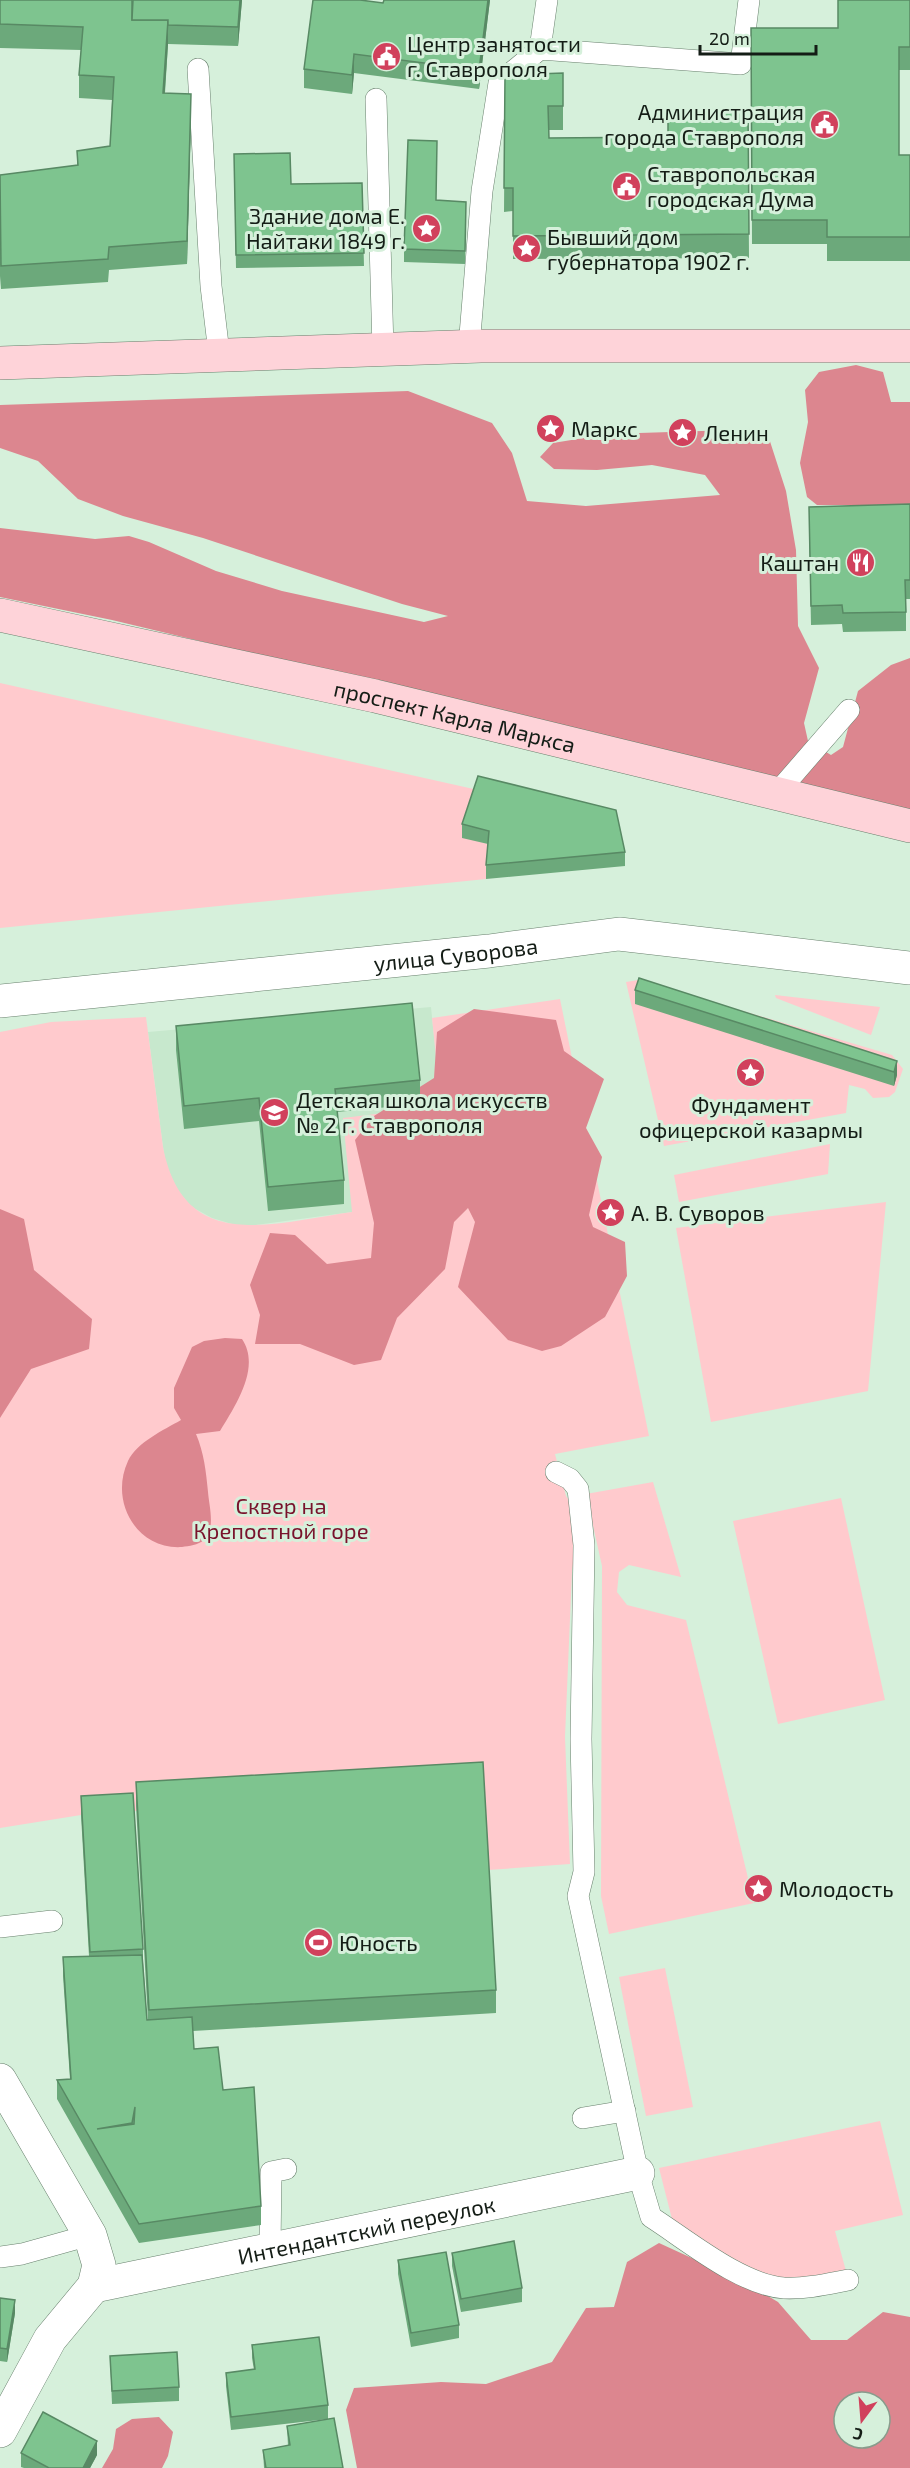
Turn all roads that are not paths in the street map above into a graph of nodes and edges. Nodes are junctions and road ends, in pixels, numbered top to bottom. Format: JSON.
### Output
{"nodes":[{"id":1,"x":547,"y":0,"type":"edge"},
{"id":2,"x":749,"y":0,"type":"edge"},
{"id":3,"x":540,"y":49,"type":"junction"},
{"id":4,"x":198,"y":69,"type":"dead end"},
{"id":5,"x":376,"y":99,"type":"dead end"},
{"id":6,"x":910,"y":346,"type":"edge"},
{"id":7,"x":469,"y":347,"type":"junction"},
{"id":8,"x":383,"y":349,"type":"junction"},
{"id":9,"x":219,"y":353,"type":"junction"},
{"id":10,"x":0,"y":363,"type":"edge"},
{"id":11,"x":0,"y":615,"type":"edge"},
{"id":12,"x":849,"y":710,"type":"dead end"},
{"id":13,"x":777,"y":794,"type":"junction"},
{"id":14,"x":910,"y":826,"type":"edge"},
{"id":15,"x":910,"y":968,"type":"edge"},
{"id":16,"x":0,"y":1001,"type":"edge"},
{"id":17,"x":556,"y":1472,"type":"dead end"},
{"id":18,"x":52,"y":1921,"type":"dead end"},
{"id":19,"x":0,"y":1927,"type":"edge"},
{"id":20,"x":0,"y":2080,"type":"edge"},
{"id":21,"x":625,"y":2111,"type":"junction"},
{"id":22,"x":583,"y":2118,"type":"dead end"},
{"id":23,"x":286,"y":2169,"type":"dead end"},
{"id":24,"x":638,"y":2173,"type":"junction"},
{"id":25,"x":90,"y":2235,"type":"junction"},
{"id":26,"x":270,"y":2248,"type":"junction"},
{"id":27,"x":0,"y":2257,"type":"edge"},
{"id":28,"x":848,"y":2280,"type":"dead end"},
{"id":29,"x":94,"y":2286,"type":"junction"},
{"id":30,"x":0,"y":2431,"type":"edge"}],
"edges":[{"from":1,"to":3,"type":"lane"},
{"from":2,"to":3,"type":"lane"},
{"from":3,"to":7,"type":"lane"},
{"from":4,"to":9,"type":"lane"},
{"from":5,"to":8,"type":"lane"},
{"from":6,"to":7,"type":"main road"},
{"from":7,"to":8,"type":"main road"},
{"from":8,"to":9,"type":"main road"},
{"from":9,"to":10,"type":"main road"},
{"from":11,"to":13,"type":"main road","name":"проспект Карла Маркса"},
{"from":12,"to":13,"type":"lane"},
{"from":13,"to":14,"type":"main road","name":"проспект Карла Маркса"},
{"from":15,"to":16,"type":"street","name":"улица Суворова"},
{"from":17,"to":21,"type":"lane"},
{"from":18,"to":19,"type":"lane"},
{"from":20,"to":25,"type":"street"},
{"from":21,"to":22,"type":"lane"},
{"from":21,"to":24,"type":"lane"},
{"from":23,"to":26,"type":"lane"},
{"from":24,"to":26,"type":"street","name":"Интендантский переулок"},
{"from":24,"to":28,"type":"lane"},
{"from":25,"to":27,"type":"lane"},
{"from":25,"to":29,"type":"street"},
{"from":26,"to":29,"type":"street","name":"Интендантский переулок"},
{"from":29,"to":30,"type":"street"}]}
